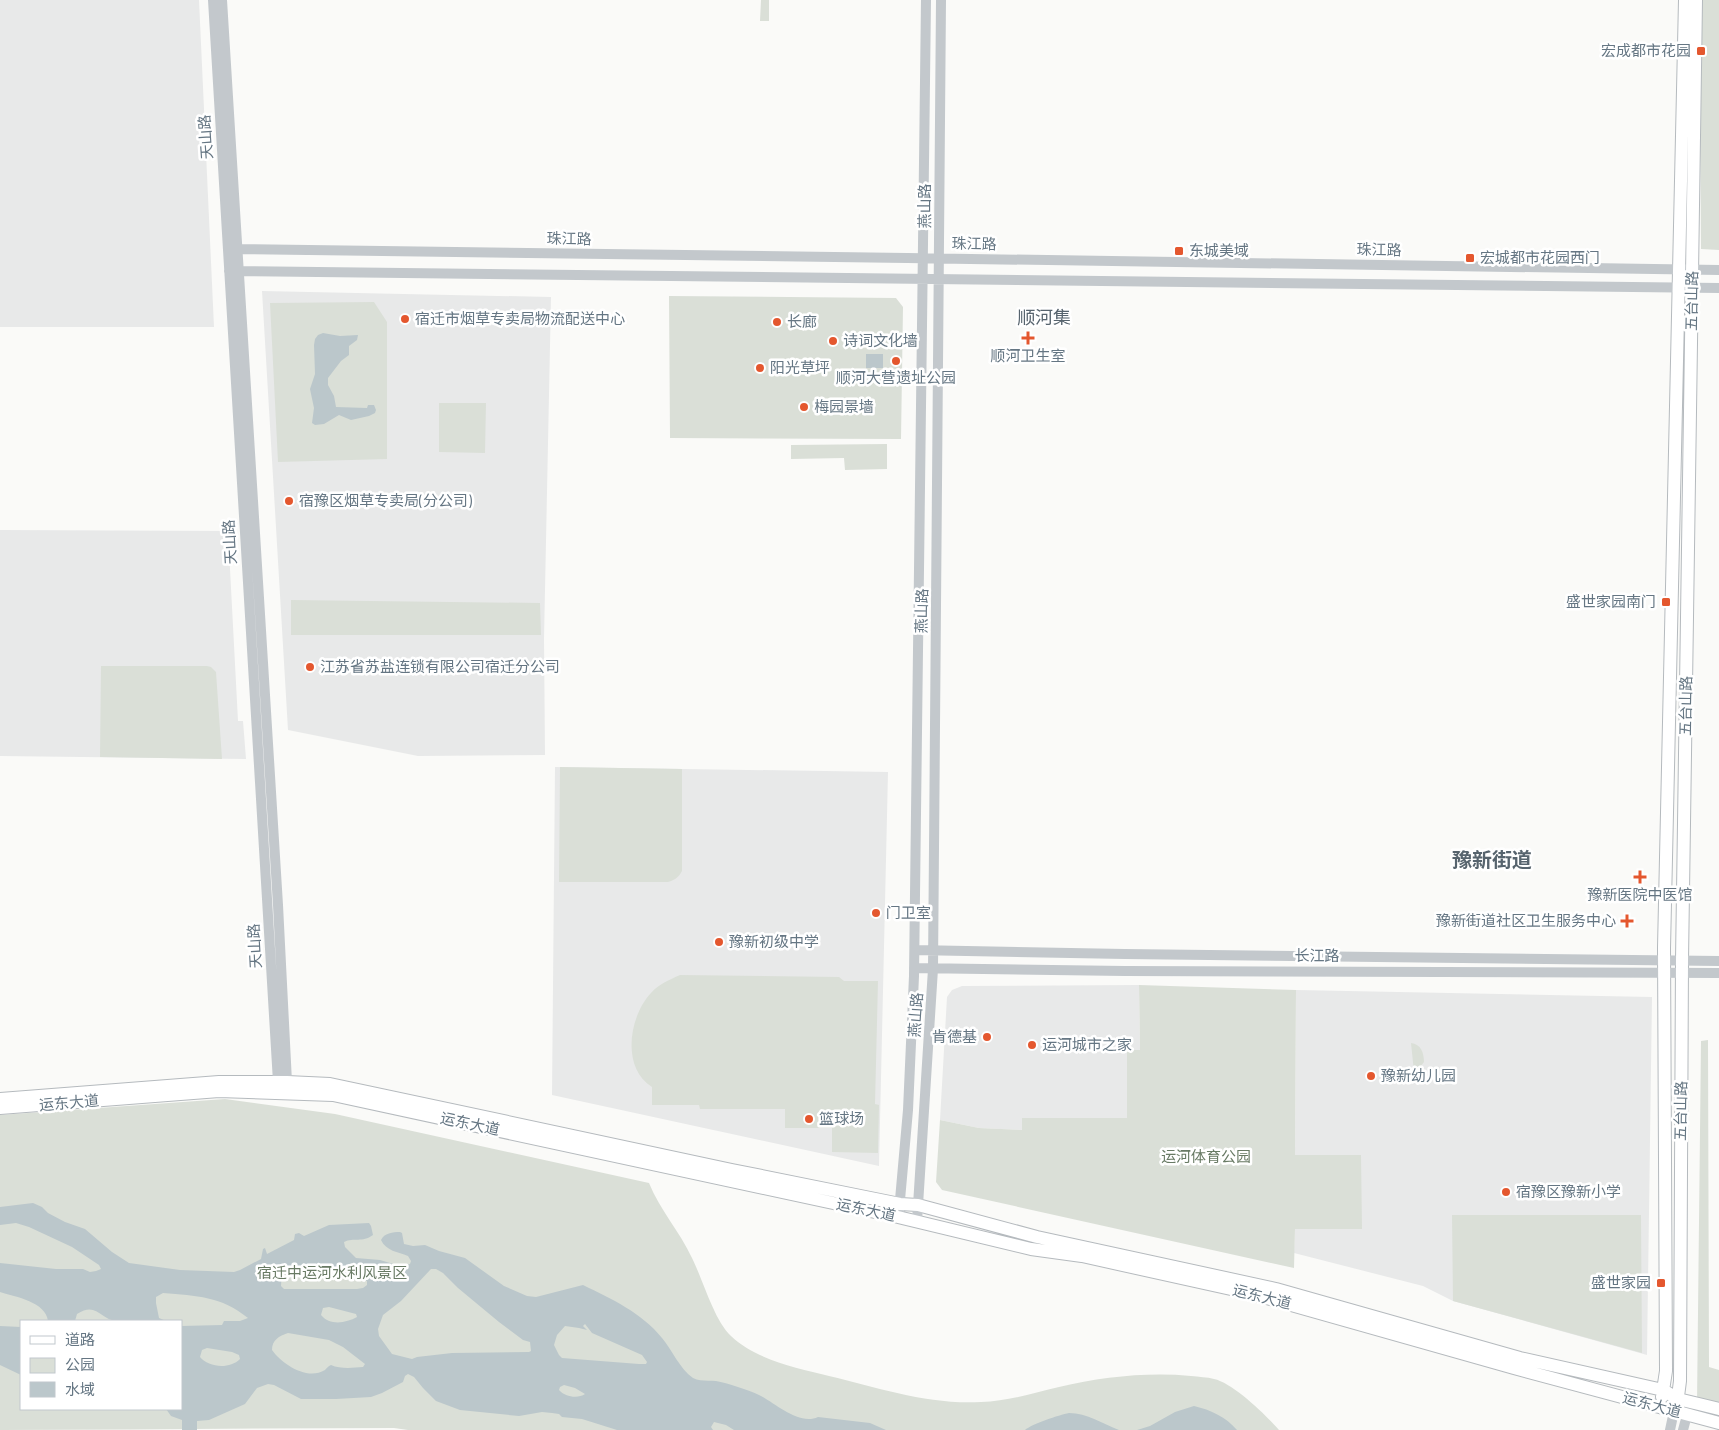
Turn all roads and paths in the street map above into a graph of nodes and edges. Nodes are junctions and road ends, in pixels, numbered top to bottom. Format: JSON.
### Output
{"nodes":[{"id":1,"x":213,"y":0,"type":"edge"},
{"id":2,"x":222,"y":0,"type":"edge"},
{"id":3,"x":926,"y":0,"type":"edge"},
{"id":4,"x":941,"y":0,"type":"edge"},
{"id":5,"x":1685,"y":0,"type":"edge"},
{"id":6,"x":1696,"y":0,"type":"edge"},
{"id":7,"x":233,"y":250,"type":"junction"},
{"id":8,"x":924,"y":258,"type":"junction"},
{"id":9,"x":940,"y":258,"type":"junction"},
{"id":10,"x":1678,"y":270,"type":"junction"},
{"id":11,"x":1693,"y":270,"type":"junction"},
{"id":12,"x":1719,"y":270,"type":"edge"},
{"id":13,"x":234,"y":271,"type":"junction"},
{"id":14,"x":923,"y":279,"type":"junction"},
{"id":15,"x":940,"y":279,"type":"junction"},
{"id":16,"x":1677,"y":287,"type":"junction"},
{"id":17,"x":1692,"y":287,"type":"junction"},
{"id":18,"x":1719,"y":288,"type":"edge"},
{"id":19,"x":915,"y":950,"type":"junction"},
{"id":20,"x":933,"y":951,"type":"junction"},
{"id":21,"x":1719,"y":961,"type":"edge"},
{"id":22,"x":1664,"y":966,"type":"junction"},
{"id":23,"x":1682,"y":966,"type":"junction"},
{"id":24,"x":914,"y":968,"type":"junction"},
{"id":25,"x":933,"y":969,"type":"junction"},
{"id":26,"x":1719,"y":973,"type":"edge"},
{"id":27,"x":282,"y":1082,"type":"junction"},
{"id":28,"x":0,"y":1099,"type":"edge"},
{"id":29,"x":0,"y":1108,"type":"edge"},
{"id":30,"x":900,"y":1204,"type":"junction"},
{"id":31,"x":918,"y":1205,"type":"junction"},
{"id":32,"x":898,"y":1217,"type":"junction"},
{"id":33,"x":917,"y":1221,"type":"junction"},
{"id":34,"x":1663,"y":1390,"type":"junction"},
{"id":35,"x":1678,"y":1399,"type":"junction"},
{"id":36,"x":1660,"y":1407,"type":"junction"},
{"id":37,"x":1719,"y":1409,"type":"edge"},
{"id":38,"x":1680,"y":1413,"type":"junction"},
{"id":39,"x":1719,"y":1423,"type":"edge"},
{"id":40,"x":1670,"y":1430,"type":"edge"},
{"id":41,"x":1683,"y":1430,"type":"edge"}],
"edges":[{"from":1,"to":7,"type":"street","name":"天山路"},
{"from":2,"to":7,"type":"street","name":"天山路"},
{"from":3,"to":8,"type":"street","name":"燕山路"},
{"from":4,"to":9,"type":"street","name":"燕山路"},
{"from":5,"to":10,"type":"main road","name":"五台山路"},
{"from":6,"to":11,"type":"main road","name":"五台山路"},
{"from":7,"to":8,"type":"street","name":"珠江路"},
{"from":7,"to":13,"type":"street","name":"天山路"},
{"from":8,"to":9,"type":"street","name":"珠江路"},
{"from":8,"to":14,"type":"street","name":"燕山路"},
{"from":9,"to":10,"type":"street","name":"珠江路"},
{"from":9,"to":15,"type":"street","name":"燕山路"},
{"from":10,"to":11,"type":"street","name":"珠江路"},
{"from":10,"to":16,"type":"main road","name":"五台山路"},
{"from":11,"to":12,"type":"street","name":"珠江路"},
{"from":11,"to":17,"type":"main road","name":"五台山路"},
{"from":13,"to":14,"type":"street"},
{"from":13,"to":27,"type":"street","name":"天山路"},
{"from":14,"to":15,"type":"street"},
{"from":14,"to":19,"type":"street","name":"燕山路"},
{"from":15,"to":16,"type":"street"},
{"from":15,"to":20,"type":"street","name":"燕山路"},
{"from":16,"to":17,"type":"street"},
{"from":16,"to":22,"type":"main road","name":"五台山路"},
{"from":17,"to":18,"type":"street"},
{"from":17,"to":23,"type":"main road","name":"五台山路"},
{"from":19,"to":20,"type":"street","name":"长江路"},
{"from":19,"to":24,"type":"street","name":"燕山路"},
{"from":20,"to":22,"type":"street","name":"长江路"},
{"from":20,"to":25,"type":"street","name":"燕山路"},
{"from":21,"to":23,"type":"street","name":"长江路"},
{"from":22,"to":23,"type":"street","name":"长江路"},
{"from":22,"to":25,"type":"street","name":"长江路"},
{"from":22,"to":34,"type":"main road","name":"五台山路"},
{"from":23,"to":26,"type":"street","name":"长江路"},
{"from":23,"to":35,"type":"main road","name":"五台山路"},
{"from":24,"to":25,"type":"street","name":"长江路"},
{"from":24,"to":30,"type":"street","name":"燕山路"},
{"from":25,"to":31,"type":"street","name":"燕山路"},
{"from":27,"to":28,"type":"main road","name":"运东大道"},
{"from":27,"to":30,"type":"main road","name":"运东大道"},
{"from":29,"to":32,"type":"main road","name":"运东大道"},
{"from":30,"to":31,"type":"main road","name":"运东大道"},
{"from":30,"to":32,"type":"street","name":"燕山路"},
{"from":31,"to":33,"type":"street","name":"燕山路"},
{"from":31,"to":34,"type":"main road","name":"运东大道"},
{"from":32,"to":33,"type":"main road","name":"运东大道"},
{"from":33,"to":36,"type":"main road","name":"运东大道"},
{"from":34,"to":35,"type":"main road","name":"运东大道"},
{"from":34,"to":36,"type":"main road","name":"五台山路"},
{"from":35,"to":37,"type":"main road","name":"运东大道"},
{"from":35,"to":38,"type":"main road","name":"五台山路"},
{"from":36,"to":38,"type":"main road","name":"运东大道"},
{"from":38,"to":39,"type":"main road","name":"运东大道"},
{"from":38,"to":40,"type":"street"},
{"from":38,"to":41,"type":"street"}]}
